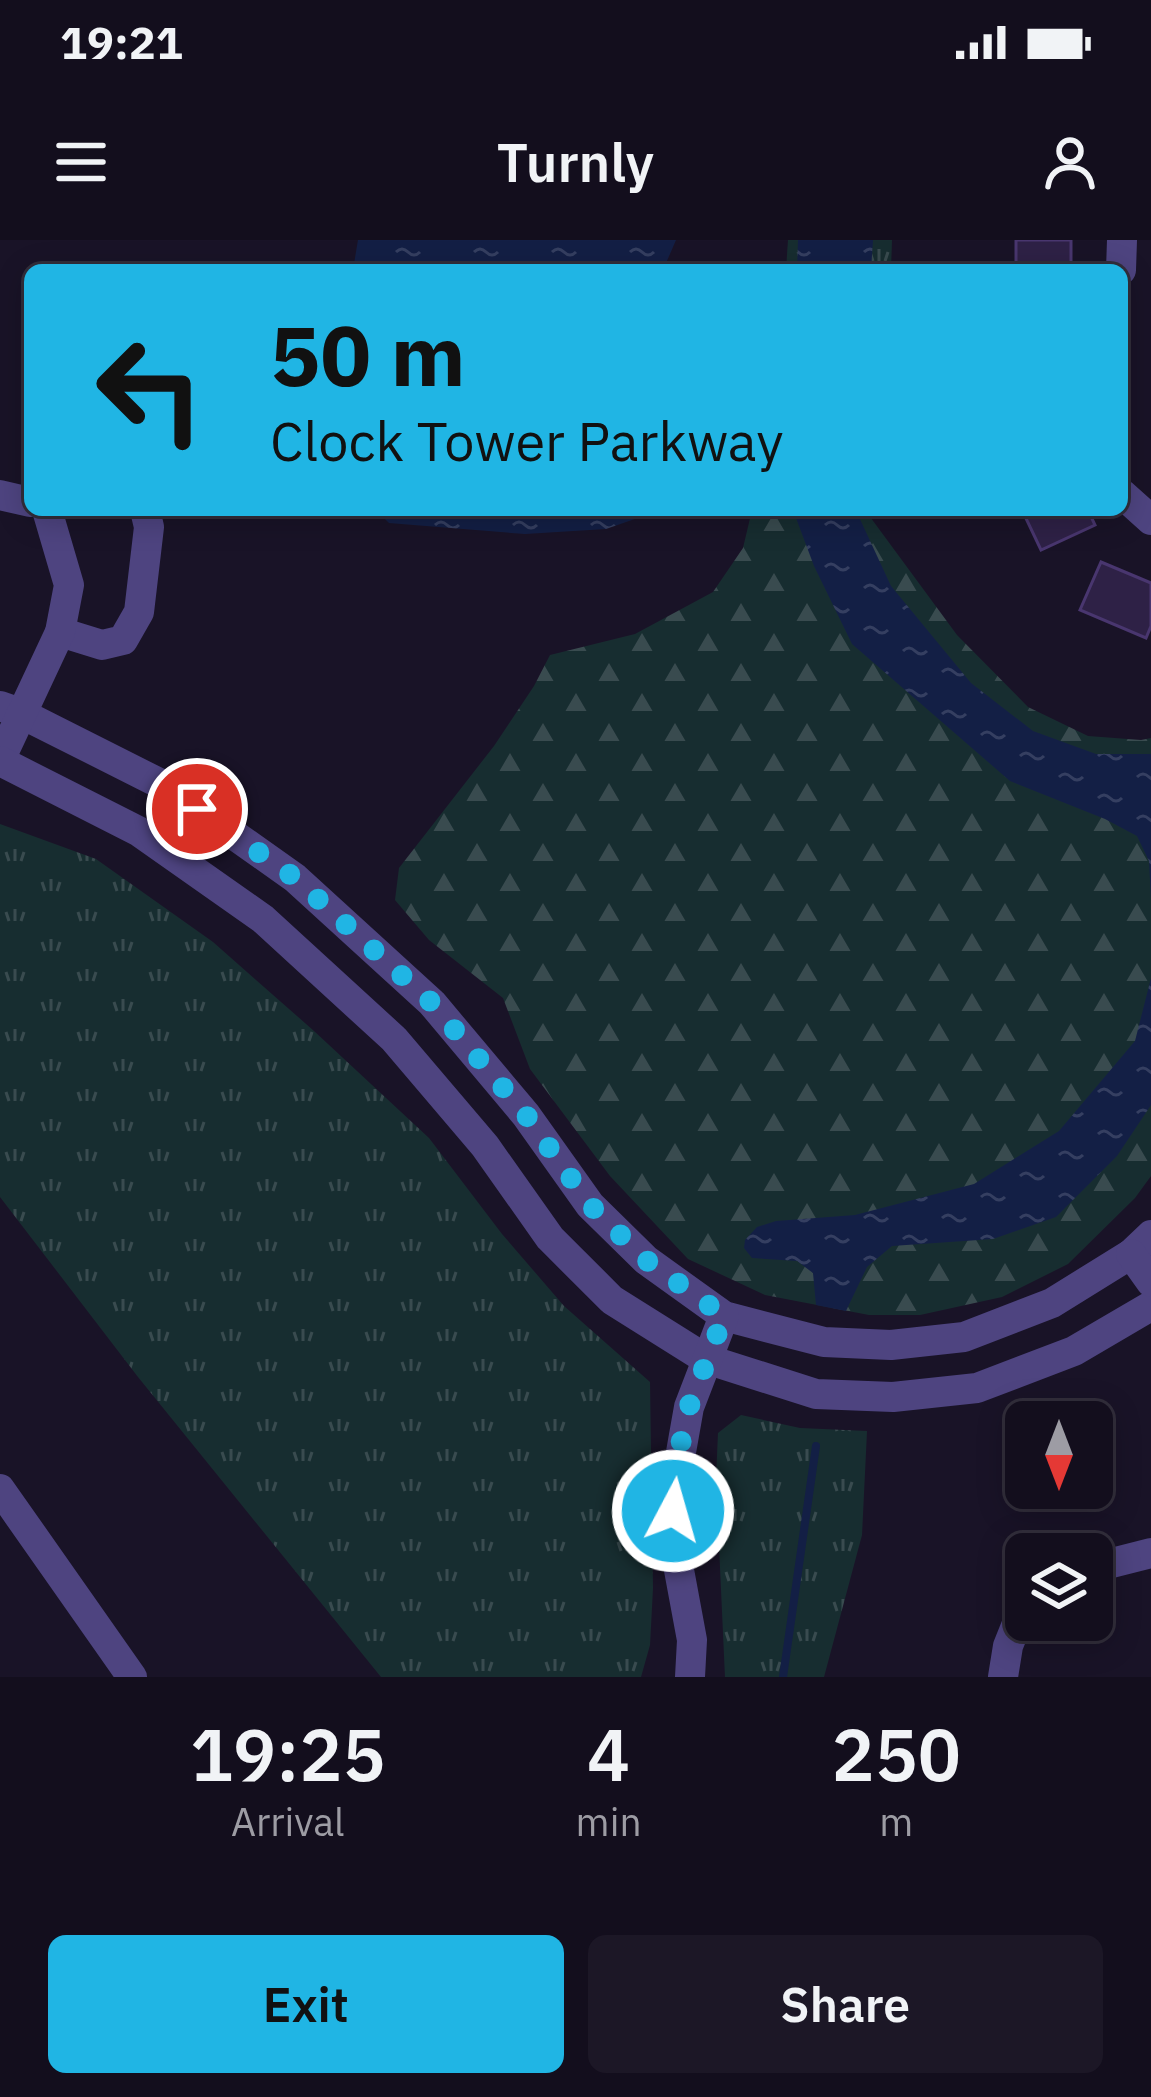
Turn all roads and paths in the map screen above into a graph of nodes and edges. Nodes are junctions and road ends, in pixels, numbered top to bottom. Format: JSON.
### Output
{"nodes":[{"id":1,"x":1128,"y":499,"type":"edge"},
{"id":2,"x":49,"y":516,"type":"edge"},
{"id":3,"x":146,"y":516,"type":"edge"},
{"id":4,"x":1151,"y":520,"type":"edge"},
{"id":5,"x":60,"y":632,"type":"junction"},
{"id":6,"x":10,"y":710,"type":"edge"},
{"id":7,"x":0,"y":761,"type":"edge"},
{"id":8,"x":295,"y":878,"type":"junction"},
{"id":9,"x":262,"y":919,"type":"junction"},
{"id":10,"x":1141,"y":1245,"type":"edge"},
{"id":11,"x":1151,"y":1282,"type":"edge"},
{"id":12,"x":1151,"y":1306,"type":"edge"},
{"id":13,"x":724,"y":1316,"type":"junction"},
{"id":14,"x":706,"y":1359,"type":"junction"},
{"id":15,"x":0,"y":1489,"type":"edge"},
{"id":16,"x":1151,"y":1553,"type":"edge"},
{"id":17,"x":1113,"y":1563,"type":"edge"},
{"id":18,"x":1010,"y":1641,"type":"edge"},
{"id":19,"x":132,"y":1677,"type":"edge"},
{"id":20,"x":690,"y":1677,"type":"edge"},
{"id":21,"x":1004,"y":1677,"type":"edge"}],
"edges":[{"from":1,"to":4,"type":"street"},
{"from":2,"to":5,"type":"street"},
{"from":3,"to":5,"type":"street"},
{"from":5,"to":6,"type":"street"},
{"from":6,"to":7,"type":"street"},
{"from":6,"to":8,"type":"street"},
{"from":7,"to":9,"type":"street"},
{"from":8,"to":9,"type":"street"},
{"from":8,"to":13,"type":"street"},
{"from":9,"to":14,"type":"street"},
{"from":10,"to":11,"type":"street"},
{"from":10,"to":13,"type":"street"},
{"from":12,"to":14,"type":"street"},
{"from":13,"to":14,"type":"street"},
{"from":14,"to":20,"type":"street"},
{"from":15,"to":19,"type":"street"},
{"from":16,"to":17,"type":"street"},
{"from":18,"to":21,"type":"street"}]}
